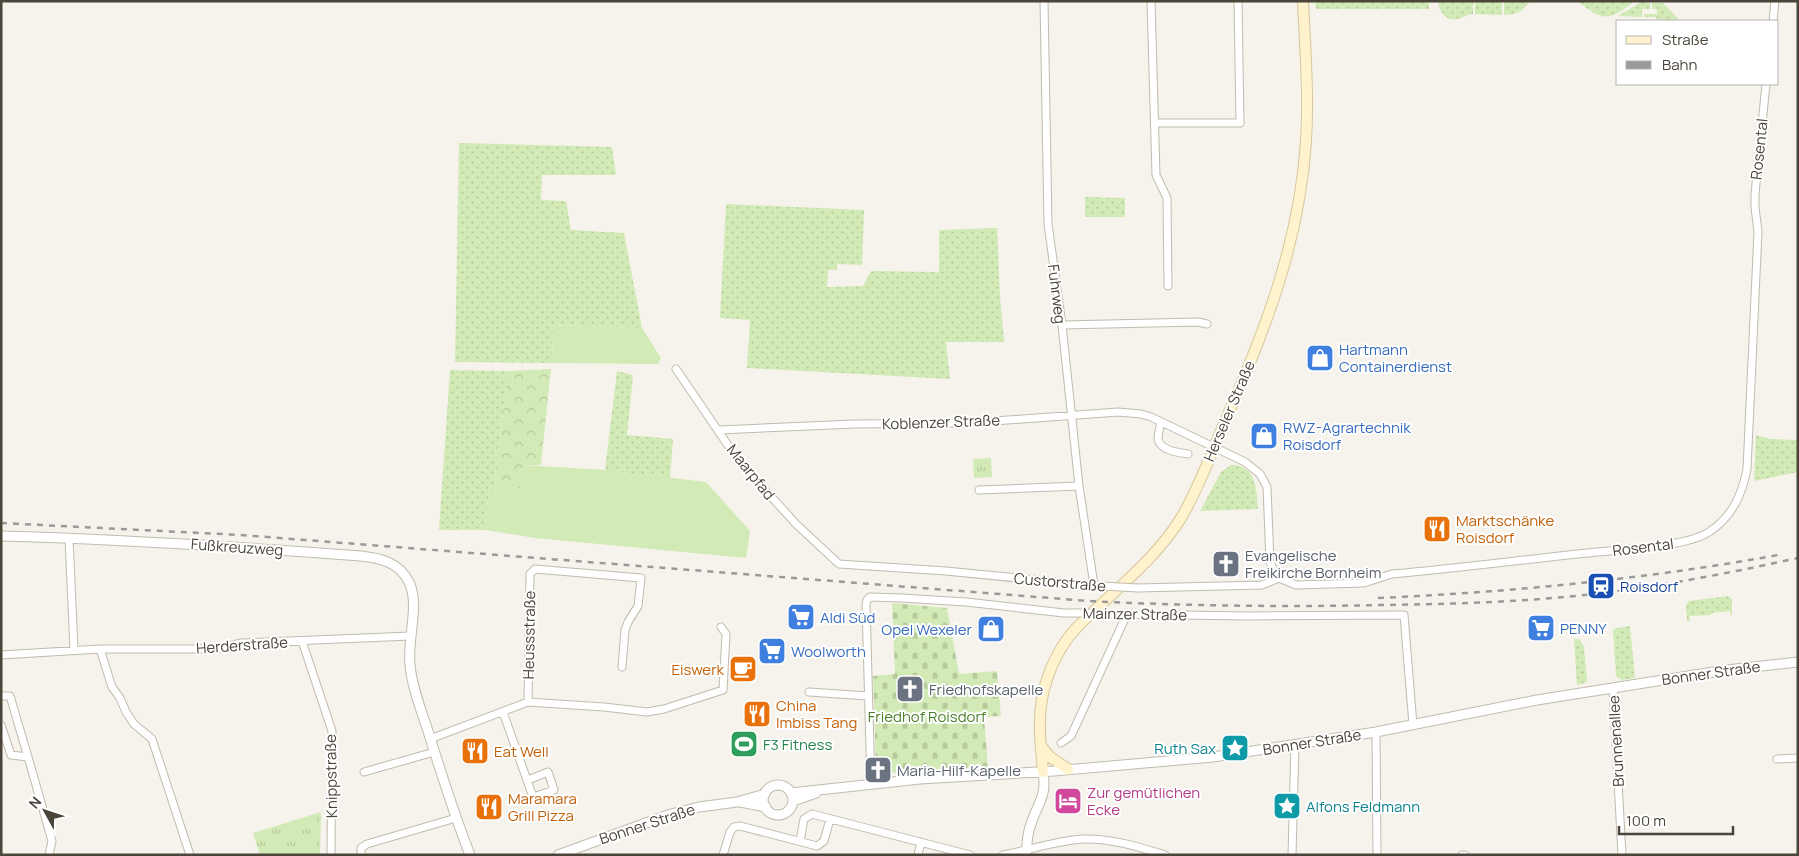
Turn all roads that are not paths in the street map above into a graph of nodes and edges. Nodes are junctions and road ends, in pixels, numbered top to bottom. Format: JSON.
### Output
{"nodes":[{"id":1,"x":1044,"y":1,"type":"edge"},
{"id":2,"x":1151,"y":1,"type":"edge"},
{"id":3,"x":1238,"y":1,"type":"edge"},
{"id":4,"x":1302,"y":1,"type":"edge"},
{"id":5,"x":1775,"y":1,"type":"edge"},
{"id":6,"x":1773,"y":20,"type":"edge"},
{"id":7,"x":1766,"y":85,"type":"edge"},
{"id":8,"x":1155,"y":123,"type":"junction"},
{"id":9,"x":1168,"y":286,"type":"dead end"},
{"id":10,"x":1207,"y":324,"type":"dead end"},
{"id":11,"x":1062,"y":325,"type":"junction"},
{"id":12,"x":676,"y":369,"type":"dead end"},
{"id":13,"x":1070,"y":415,"type":"junction"},
{"id":14,"x":1161,"y":422,"type":"junction"},
{"id":15,"x":719,"y":430,"type":"junction"},
{"id":16,"x":1215,"y":447,"type":"junction"},
{"id":17,"x":1188,"y":454,"type":"dead end"},
{"id":18,"x":1079,"y":486,"type":"junction"},
{"id":19,"x":979,"y":490,"type":"dead end"},
{"id":20,"x":1,"y":536,"type":"edge"},
{"id":21,"x":68,"y":538,"type":"junction"},
{"id":22,"x":839,"y":564,"type":"joint"},
{"id":23,"x":1279,"y":578,"type":"junction"},
{"id":24,"x":1098,"y":586,"type":"junction"},
{"id":25,"x":1127,"y":614,"type":"junction"},
{"id":26,"x":722,"y":627,"type":"dead end"},
{"id":27,"x":411,"y":636,"type":"junction"},
{"id":28,"x":302,"y":641,"type":"junction"},
{"id":29,"x":100,"y":649,"type":"junction"},
{"id":30,"x":74,"y":650,"type":"junction"},
{"id":31,"x":1,"y":655,"type":"edge"},
{"id":32,"x":1798,"y":662,"type":"edge"},
{"id":33,"x":622,"y":667,"type":"dead end"},
{"id":34,"x":1613,"y":688,"type":"junction"},
{"id":35,"x":809,"y":692,"type":"dead end"},
{"id":36,"x":1,"y":696,"type":"edge"},
{"id":37,"x":868,"y":696,"type":"junction"},
{"id":38,"x":528,"y":702,"type":"junction"},
{"id":39,"x":503,"y":712,"type":"junction"},
{"id":40,"x":1,"y":725,"type":"edge"},
{"id":41,"x":1413,"y":725,"type":"junction"},
{"id":42,"x":1376,"y":732,"type":"junction"},
{"id":43,"x":430,"y":739,"type":"junction"},
{"id":44,"x":1061,"y":743,"type":"dead end"},
{"id":45,"x":1296,"y":744,"type":"junction"},
{"id":46,"x":1041,"y":746,"type":"junction"},
{"id":47,"x":434,"y":752,"type":"junction"},
{"id":48,"x":28,"y":757,"type":"junction"},
{"id":49,"x":1798,"y":758,"type":"edge"},
{"id":50,"x":1778,"y":759,"type":"dead end"},
{"id":51,"x":1068,"y":769,"type":"junction"},
{"id":52,"x":364,"y":772,"type":"dead end"},
{"id":53,"x":1043,"y":772,"type":"junction"},
{"id":54,"x":528,"y":780,"type":"dead end"},
{"id":55,"x":871,"y":784,"type":"junction"},
{"id":56,"x":765,"y":794,"type":"junction"},
{"id":57,"x":792,"y":797,"type":"junction"},
{"id":58,"x":737,"y":802,"type":"junction"},
{"id":59,"x":766,"y":807,"type":"junction"},
{"id":60,"x":456,"y":818,"type":"junction"},
{"id":61,"x":830,"y":819,"type":"junction"},
{"id":62,"x":800,"y":841,"type":"junction"},
{"id":63,"x":921,"y":842,"type":"junction"},
{"id":64,"x":1026,"y":853,"type":"edge"},
{"id":65,"x":49,"y":855,"type":"edge"},
{"id":66,"x":190,"y":855,"type":"edge"},
{"id":67,"x":331,"y":855,"type":"edge"},
{"id":68,"x":360,"y":855,"type":"edge"},
{"id":69,"x":470,"y":855,"type":"edge"},
{"id":70,"x":558,"y":855,"type":"edge"},
{"id":71,"x":723,"y":855,"type":"edge"},
{"id":72,"x":918,"y":855,"type":"edge"},
{"id":73,"x":970,"y":855,"type":"edge"},
{"id":74,"x":1003,"y":855,"type":"edge"},
{"id":75,"x":1166,"y":855,"type":"edge"},
{"id":76,"x":1292,"y":855,"type":"edge"},
{"id":77,"x":1377,"y":855,"type":"edge"},
{"id":78,"x":1622,"y":855,"type":"edge"}],
"edges":[{"from":1,"to":11,"type":"street","name":"Fuhrweg"},
{"from":2,"to":8,"type":"street"},
{"from":3,"to":8,"type":"street"},
{"from":4,"to":16,"type":"main road","name":"Herseler Straße"},
{"from":5,"to":6,"type":"street"},
{"from":7,"to":23,"type":"street","name":"Rosental"},
{"from":8,"to":9,"type":"street"},
{"from":10,"to":11,"type":"street"},
{"from":11,"to":13,"type":"street","name":"Fuhrweg"},
{"from":12,"to":15,"type":"street","name":"Maarpfad"},
{"from":13,"to":14,"type":"street","name":"Koblenzer Straße"},
{"from":13,"to":15,"type":"street","name":"Koblenzer Straße"},
{"from":13,"to":18,"type":"street","name":"Fuhrweg"},
{"from":14,"to":16,"type":"street","name":"Koblenzer Straße"},
{"from":14,"to":17,"type":"street"},
{"from":15,"to":22,"type":"street","name":"Maarpfad"},
{"from":16,"to":23,"type":"street"},
{"from":16,"to":46,"type":"main road","name":"Herseler Straße"},
{"from":18,"to":19,"type":"street"},
{"from":18,"to":24,"type":"street","name":"Fuhrweg"},
{"from":20,"to":21,"type":"street","name":"Fußkreuzweg"},
{"from":21,"to":27,"type":"street","name":"Fußkreuzweg"},
{"from":21,"to":30,"type":"street"},
{"from":22,"to":24,"type":"street","name":"Custorstraße"},
{"from":23,"to":24,"type":"street","name":"Custorstraße","bridge":true},
{"from":25,"to":37,"type":"street","name":"Mainzer Straße","bridge":true},
{"from":25,"to":41,"type":"street","name":"Mainzer Straße"},
{"from":25,"to":44,"type":"street"},
{"from":26,"to":38,"type":"street"},
{"from":27,"to":28,"type":"street","name":"Herderstraße"},
{"from":27,"to":43,"type":"street","name":"Fußkreuzweg"},
{"from":28,"to":29,"type":"street","name":"Herderstraße"},
{"from":28,"to":67,"type":"street","name":"Knippstraße"},
{"from":29,"to":30,"type":"street","name":"Herderstraße"},
{"from":29,"to":66,"type":"street"},
{"from":30,"to":31,"type":"street","name":"Herderstraße"},
{"from":32,"to":34,"type":"street","name":"Bonner Straße"},
{"from":33,"to":38,"type":"street","name":"Heussstraße"},
{"from":34,"to":41,"type":"street","name":"Bonner Straße"},
{"from":34,"to":78,"type":"street","name":"Brunnenallee"},
{"from":35,"to":37,"type":"street"},
{"from":36,"to":48,"type":"street"},
{"from":37,"to":55,"type":"street"},
{"from":38,"to":39,"type":"street"},
{"from":39,"to":43,"type":"street"},
{"from":39,"to":54,"type":"street"},
{"from":40,"to":48,"type":"street"},
{"from":41,"to":42,"type":"street","name":"Bonner Straße"},
{"from":42,"to":45,"type":"street","name":"Bonner Straße"},
{"from":42,"to":77,"type":"street"},
{"from":43,"to":47,"type":"street","name":"Fußkreuzweg"},
{"from":45,"to":51,"type":"street","name":"Bonner Straße"},
{"from":45,"to":76,"type":"street"},
{"from":46,"to":51,"type":"main road"},
{"from":46,"to":53,"type":"main road","name":"Herseler Straße"},
{"from":47,"to":52,"type":"street"},
{"from":47,"to":60,"type":"street","name":"Fußkreuzweg"},
{"from":48,"to":65,"type":"street"},
{"from":49,"to":50,"type":"street"},
{"from":51,"to":53,"type":"street","name":"Bonner Straße"},
{"from":53,"to":55,"type":"street","name":"Bonner Straße"},
{"from":53,"to":64,"type":"street"},
{"from":55,"to":57,"type":"street","name":"Bonner Straße"},
{"from":56,"to":57,"type":"street"},
{"from":56,"to":58,"type":"street","name":"Bonner Straße"},
{"from":56,"to":59,"type":"street"},
{"from":57,"to":59,"type":"street"},
{"from":58,"to":59,"type":"street","name":"Bonner Straße"},
{"from":58,"to":70,"type":"street","name":"Bonner Straße"},
{"from":60,"to":68,"type":"street"},
{"from":60,"to":69,"type":"street","name":"Fußkreuzweg"},
{"from":61,"to":62,"type":"street"},
{"from":61,"to":62,"type":"street"},
{"from":61,"to":63,"type":"street"},
{"from":62,"to":71,"type":"street"},
{"from":63,"to":72,"type":"street"},
{"from":63,"to":73,"type":"street"},
{"from":64,"to":74,"type":"street"},
{"from":64,"to":75,"type":"street"}]}
